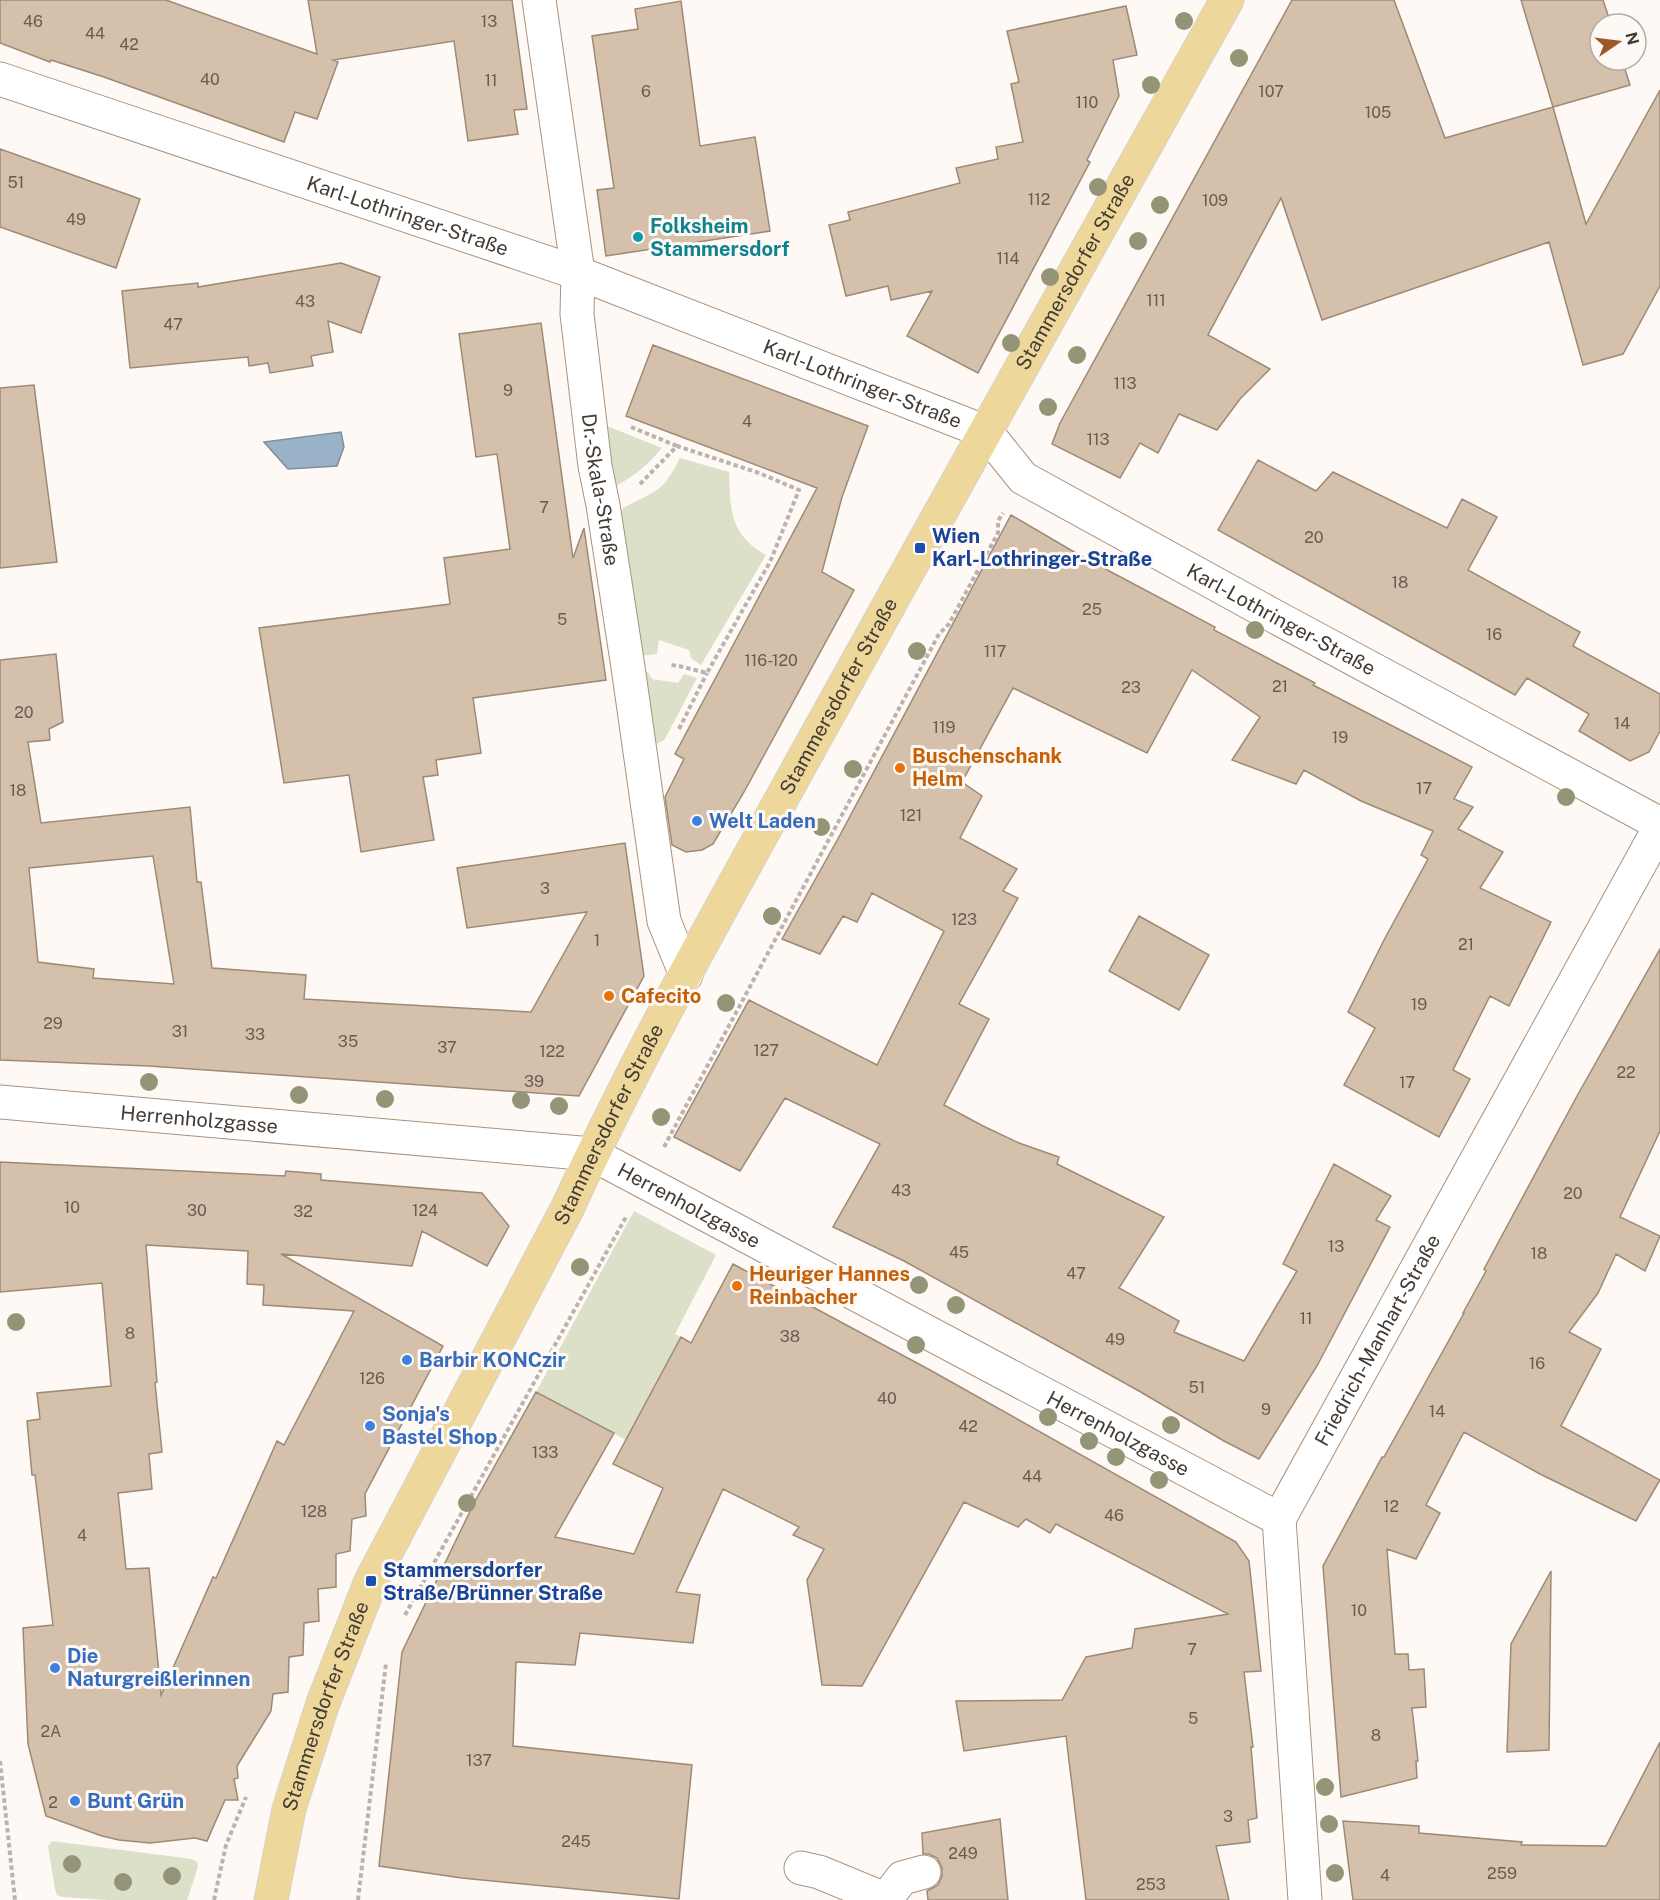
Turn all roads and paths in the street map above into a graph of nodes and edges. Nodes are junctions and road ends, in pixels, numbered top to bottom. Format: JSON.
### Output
{"nodes":[{"id":1,"x":539,"y":0,"type":"edge"},
{"id":2,"x":1227,"y":0,"type":"edge"},
{"id":3,"x":0,"y":79,"type":"edge"},
{"id":4,"x":578,"y":273,"type":"junction"},
{"id":5,"x":986,"y":432,"type":"junction"},
{"id":6,"x":603,"y":505,"type":"junction"},
{"id":7,"x":628,"y":667,"type":"junction"},
{"id":8,"x":1660,"y":825,"type":"edge"},
{"id":9,"x":686,"y":975,"type":"junction"},
{"id":10,"x":0,"y":1102,"type":"edge"},
{"id":11,"x":592,"y":1154,"type":"junction"},
{"id":12,"x":1279,"y":1519,"type":"junction"},
{"id":13,"x":0,"y":1761,"type":"edge"},
{"id":14,"x":801,"y":1868,"type":"dead end"},
{"id":15,"x":924,"y":1872,"type":"dead end"},
{"id":16,"x":886,"y":1899,"type":"edge"},
{"id":17,"x":15,"y":1900,"type":"edge"},
{"id":18,"x":271,"y":1900,"type":"edge"},
{"id":19,"x":1305,"y":1900,"type":"edge"}],
"edges":[{"from":1,"to":4,"type":"street","name":"Dr.-Skala-Straße"},
{"from":2,"to":5,"type":"main road","name":"Stammersdorfer Straße"},
{"from":3,"to":4,"type":"street","name":"Karl-Lothringer-Straße"},
{"from":4,"to":5,"type":"street","name":"Karl-Lothringer-Straße"},
{"from":4,"to":6,"type":"street","name":"Dr.-Skala-Straße"},
{"from":5,"to":8,"type":"street","name":"Karl-Lothringer-Straße"},
{"from":5,"to":9,"type":"main road","name":"Stammersdorfer Straße"},
{"from":6,"to":7,"type":"street","name":"Dr.-Skala-Straße"},
{"from":6,"to":7,"type":"path"},
{"from":7,"to":9,"type":"street","name":"Dr.-Skala-Straße"},
{"from":8,"to":12,"type":"street","name":"Friedrich-Manhart-Straße"},
{"from":9,"to":11,"type":"main road","name":"Stammersdorfer Straße"},
{"from":10,"to":11,"type":"street","name":"Herrenholzgasse"},
{"from":11,"to":12,"type":"street","name":"Herrenholzgasse"},
{"from":11,"to":18,"type":"main road","name":"Stammersdorfer Straße"},
{"from":12,"to":19,"type":"street"},
{"from":13,"to":17,"type":"path"},
{"from":14,"to":16,"type":"street"},
{"from":15,"to":16,"type":"street"}]}
